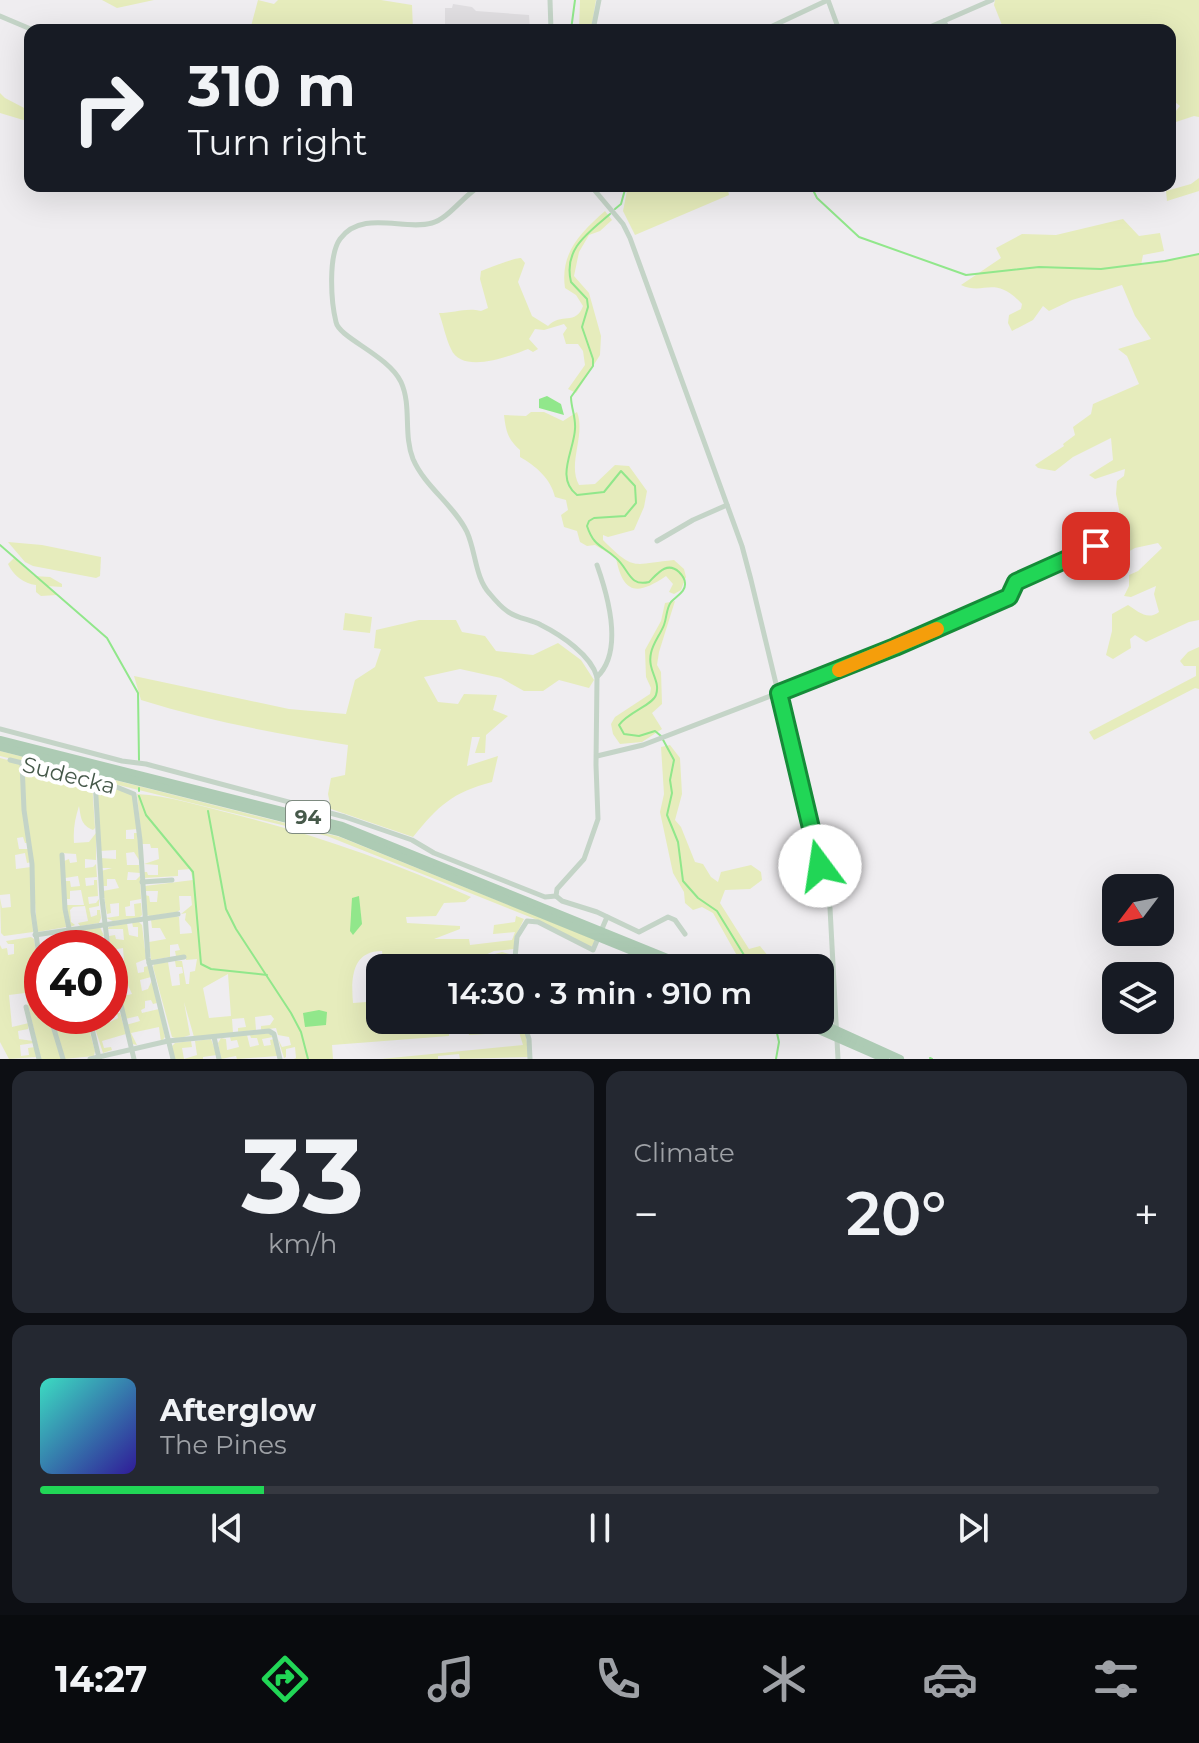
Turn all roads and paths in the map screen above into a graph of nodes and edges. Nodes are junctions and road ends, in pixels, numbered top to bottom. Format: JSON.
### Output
{"nodes":[{"id":1,"x":550,"y":0,"type":"edge"},
{"id":2,"x":599,"y":0,"type":"edge"},
{"id":3,"x":992,"y":0,"type":"edge"},
{"id":4,"x":0,"y":16,"type":"edge"},
{"id":5,"x":944,"y":21,"type":"junction"},
{"id":6,"x":551,"y":24,"type":"edge"},
{"id":7,"x":594,"y":24,"type":"edge"},
{"id":8,"x":777,"y":24,"type":"edge"},
{"id":9,"x":837,"y":24,"type":"edge"},
{"id":10,"x":937,"y":24,"type":"edge"},
{"id":11,"x":945,"y":24,"type":"edge"},
{"id":12,"x":24,"y":26,"type":"edge"},
{"id":13,"x":473,"y":192,"type":"edge"},
{"id":14,"x":596,"y":192,"type":"edge"},
{"id":15,"x":727,"y":505,"type":"junction"},
{"id":16,"x":657,"y":541,"type":"dead end"},
{"id":17,"x":1111,"y":549,"type":"dead end"},
{"id":18,"x":597,"y":565,"type":"dead end"},
{"id":19,"x":597,"y":677,"type":"junction"},
{"id":20,"x":779,"y":693,"type":"junction"},
{"id":21,"x":0,"y":729,"type":"edge"},
{"id":22,"x":0,"y":740,"type":"edge"},
{"id":23,"x":0,"y":747,"type":"edge"},
{"id":24,"x":597,"y":756,"type":"junction"},
{"id":25,"x":10,"y":760,"type":"dead end"},
{"id":26,"x":22,"y":763,"type":"junction"},
{"id":27,"x":95,"y":780,"type":"junction"},
{"id":28,"x":62,"y":855,"type":"dead end"},
{"id":29,"x":172,"y":880,"type":"dead end"},
{"id":30,"x":142,"y":882,"type":"junction"},
{"id":31,"x":556,"y":896,"type":"junction"},
{"id":32,"x":178,"y":914,"type":"dead end"},
{"id":33,"x":607,"y":917,"type":"junction"},
{"id":34,"x":143,"y":919,"type":"junction"},
{"id":35,"x":104,"y":924,"type":"junction"},
{"id":36,"x":68,"y":929,"type":"junction"},
{"id":37,"x":589,"y":929,"type":"junction"},
{"id":38,"x":35,"y":930,"type":"edge"},
{"id":39,"x":62,"y":930,"type":"edge"},
{"id":40,"x":105,"y":930,"type":"edge"},
{"id":41,"x":685,"y":934,"type":"dead end"},
{"id":42,"x":609,"y":938,"type":"junction"},
{"id":43,"x":515,"y":954,"type":"edge"},
{"id":44,"x":644,"y":954,"type":"edge"},
{"id":45,"x":653,"y":954,"type":"edge"},
{"id":46,"x":184,"y":957,"type":"dead end"},
{"id":47,"x":149,"y":963,"type":"junction"},
{"id":48,"x":834,"y":1031,"type":"edge"},
{"id":49,"x":33,"y":1034,"type":"edge"},
{"id":50,"x":55,"y":1034,"type":"edge"},
{"id":51,"x":93,"y":1034,"type":"edge"},
{"id":52,"x":128,"y":1034,"type":"edge"},
{"id":53,"x":527,"y":1034,"type":"edge"},
{"id":54,"x":833,"y":1034,"type":"edge"},
{"id":55,"x":214,"y":1037,"type":"junction"},
{"id":56,"x":168,"y":1041,"type":"junction"},
{"id":57,"x":854,"y":1042,"type":"junction"},
{"id":58,"x":131,"y":1049,"type":"junction"},
{"id":59,"x":99,"y":1058,"type":"edge"},
{"id":60,"x":39,"y":1059,"type":"edge"},
{"id":61,"x":63,"y":1059,"type":"edge"},
{"id":62,"x":90,"y":1059,"type":"edge"},
{"id":63,"x":134,"y":1059,"type":"edge"},
{"id":64,"x":173,"y":1059,"type":"edge"},
{"id":65,"x":219,"y":1059,"type":"edge"},
{"id":66,"x":280,"y":1059,"type":"edge"},
{"id":67,"x":530,"y":1059,"type":"edge"},
{"id":68,"x":838,"y":1059,"type":"edge"},
{"id":69,"x":885,"y":1059,"type":"edge"},
{"id":70,"x":900,"y":1059,"type":"edge"}],
"edges":[{"from":1,"to":6,"type":"street"},
{"from":2,"to":7,"type":"street"},
{"from":3,"to":5,"type":"street"},
{"from":4,"to":12,"type":"street"},
{"from":5,"to":10,"type":"street"},
{"from":5,"to":11,"type":"street"},
{"from":8,"to":9,"type":"street"},
{"from":13,"to":19,"type":"street"},
{"from":14,"to":15,"type":"street"},
{"from":15,"to":16,"type":"street"},
{"from":15,"to":20,"type":"street"},
{"from":17,"to":20,"type":"street"},
{"from":18,"to":19,"type":"street"},
{"from":19,"to":24,"type":"street"},
{"from":20,"to":24,"type":"street"},
{"from":20,"to":68,"type":"street"},
{"from":21,"to":31,"type":"street"},
{"from":22,"to":37,"type":"main road","number":"94"},
{"from":23,"to":37,"type":"main road","number":"94"},
{"from":24,"to":31,"type":"street"},
{"from":25,"to":26,"type":"street","name":"Sudecka"},
{"from":26,"to":27,"type":"street","name":"Sudecka"},
{"from":26,"to":38,"type":"street"},
{"from":27,"to":30,"type":"street","name":"Sudecka"},
{"from":27,"to":35,"type":"street"},
{"from":28,"to":36,"type":"street"},
{"from":29,"to":30,"type":"street"},
{"from":30,"to":34,"type":"street","name":"Sudecka"},
{"from":31,"to":33,"type":"street"},
{"from":32,"to":34,"type":"street"},
{"from":33,"to":41,"type":"street"},
{"from":33,"to":43,"type":"street"},
{"from":34,"to":35,"type":"street"},
{"from":34,"to":47,"type":"street","name":"Sudecka"},
{"from":35,"to":36,"type":"street"},
{"from":35,"to":40,"type":"street"},
{"from":36,"to":39,"type":"street"},
{"from":37,"to":42,"type":"main road","number":"94"},
{"from":42,"to":44,"type":"main road","number":"94"},
{"from":42,"to":45,"type":"main road","number":"94"},
{"from":46,"to":47,"type":"street"},
{"from":47,"to":56,"type":"street","name":"Sudecka"},
{"from":48,"to":57,"type":"main road"},
{"from":49,"to":60,"type":"street"},
{"from":50,"to":61,"type":"street"},
{"from":51,"to":59,"type":"street"},
{"from":52,"to":58,"type":"street"},
{"from":53,"to":67,"type":"street"},
{"from":54,"to":57,"type":"main road"},
{"from":55,"to":56,"type":"street"},
{"from":55,"to":65,"type":"street"},
{"from":55,"to":66,"type":"street"},
{"from":56,"to":58,"type":"street"},
{"from":56,"to":64,"type":"street","name":"Sudecka"},
{"from":57,"to":69,"type":"main road"},
{"from":57,"to":70,"type":"main road"},
{"from":58,"to":59,"type":"street"},
{"from":58,"to":63,"type":"street"},
{"from":59,"to":62,"type":"street"}]}
